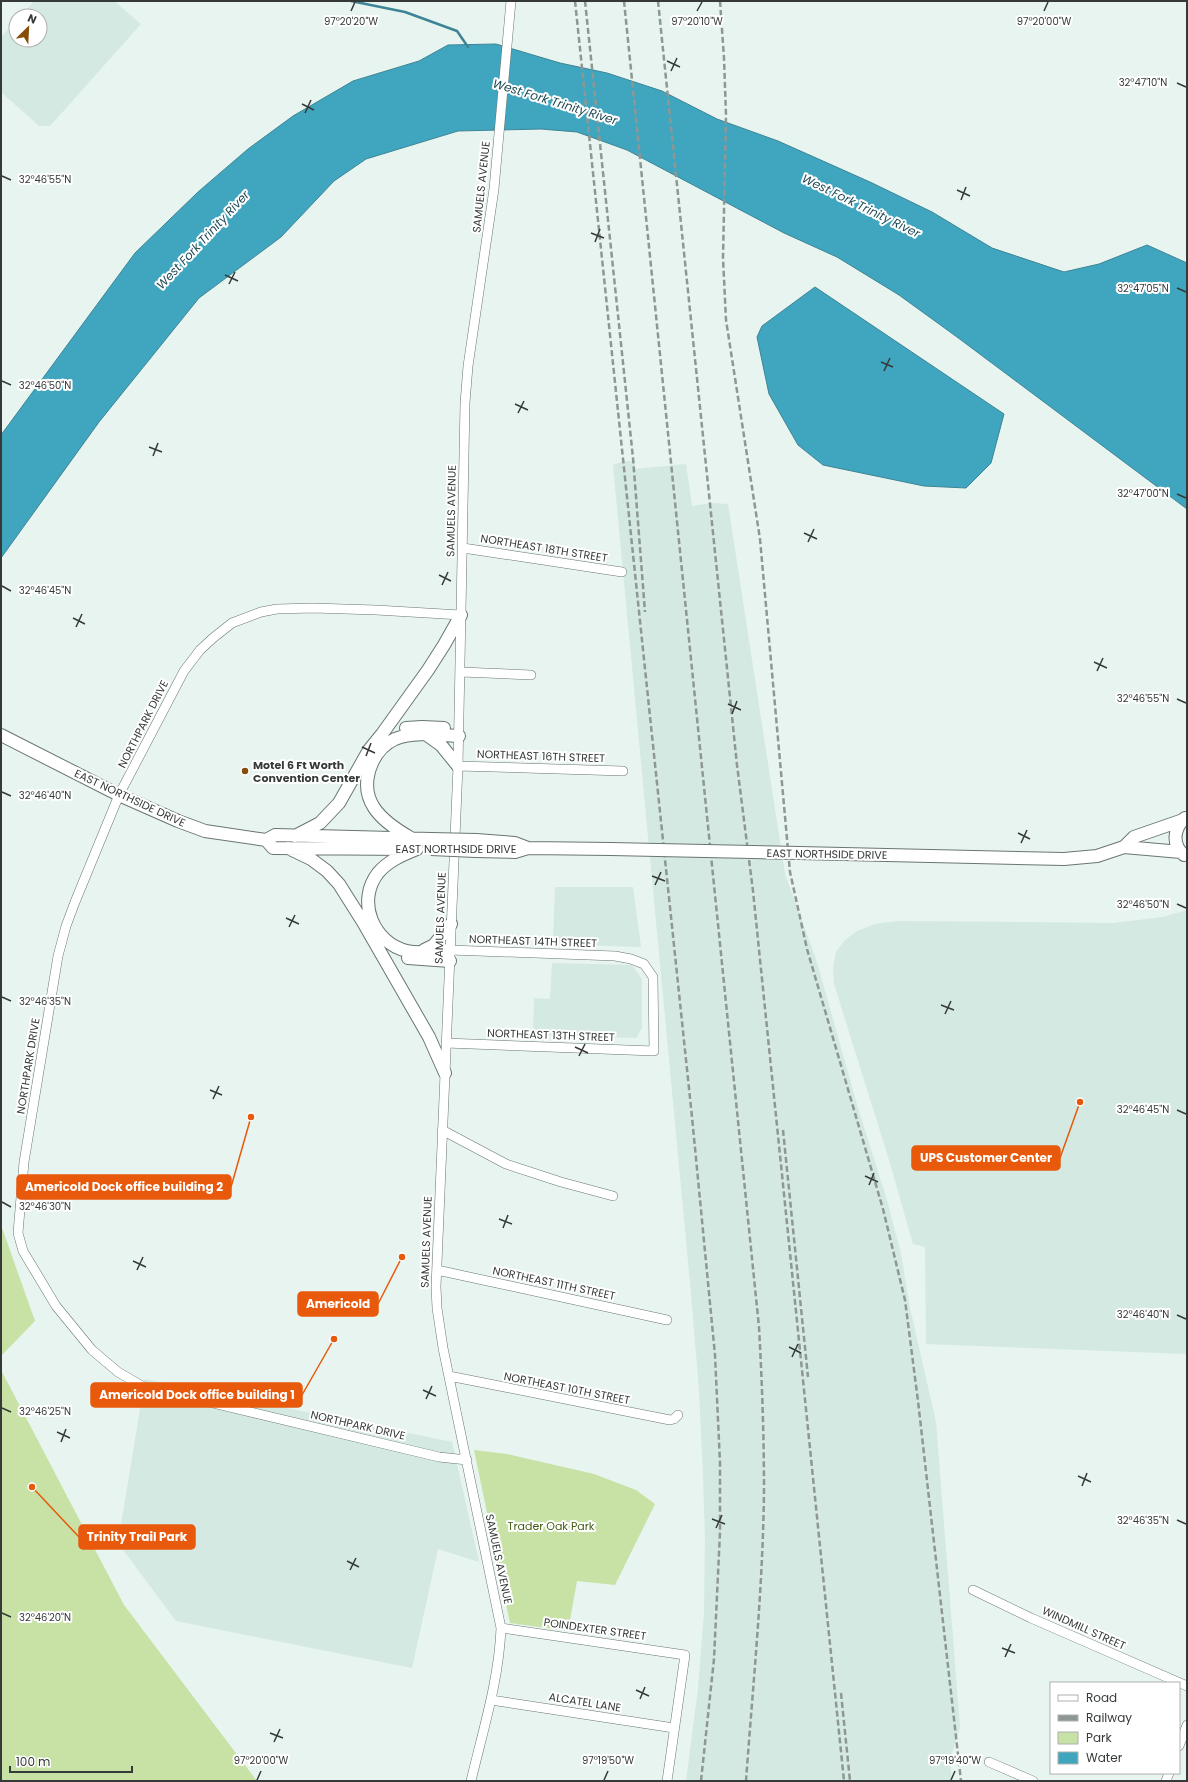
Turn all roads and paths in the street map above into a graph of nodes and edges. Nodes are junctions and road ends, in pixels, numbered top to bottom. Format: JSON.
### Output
{"nodes":[{"id":1,"x":511,"y":1,"type":"edge"},
{"id":2,"x":463,"y":548,"type":"junction"},
{"id":3,"x":622,"y":572,"type":"dead end"},
{"id":4,"x":461,"y":615,"type":"junction"},
{"id":5,"x":461,"y":672,"type":"junction"},
{"id":6,"x":531,"y":675,"type":"dead end"},
{"id":7,"x":459,"y":732,"type":"junction"},
{"id":8,"x":382,"y":734,"type":"junction"},
{"id":9,"x":1,"y":735,"type":"edge"},
{"id":10,"x":427,"y":735,"type":"junction"},
{"id":11,"x":458,"y":766,"type":"junction"},
{"id":12,"x":624,"y":771,"type":"dead end"},
{"id":13,"x":120,"y":795,"type":"junction"},
{"id":14,"x":1185,"y":818,"type":"edge"},
{"id":15,"x":291,"y":842,"type":"junction"},
{"id":16,"x":414,"y":844,"type":"junction"},
{"id":17,"x":1124,"y":847,"type":"junction"},
{"id":18,"x":1185,"y":856,"type":"edge"},
{"id":19,"x":452,"y":924,"type":"junction"},
{"id":20,"x":377,"y":946,"type":"junction"},
{"id":21,"x":423,"y":951,"type":"junction"},
{"id":22,"x":450,"y":955,"type":"junction"},
{"id":23,"x":446,"y":1043,"type":"junction"},
{"id":24,"x":654,"y":1051,"type":"joint"},
{"id":25,"x":445,"y":1072,"type":"junction"},
{"id":26,"x":442,"y":1130,"type":"junction"},
{"id":27,"x":613,"y":1196,"type":"dead end"},
{"id":28,"x":436,"y":1270,"type":"junction"},
{"id":29,"x":667,"y":1320,"type":"dead end"},
{"id":30,"x":449,"y":1376,"type":"junction"},
{"id":31,"x":678,"y":1415,"type":"dead end"},
{"id":32,"x":466,"y":1460,"type":"junction"},
{"id":33,"x":973,"y":1590,"type":"dead end"},
{"id":34,"x":501,"y":1628,"type":"junction"},
{"id":35,"x":1178,"y":1682,"type":"edge"},
{"id":36,"x":491,"y":1700,"type":"junction"},
{"id":37,"x":1187,"y":1725,"type":"edge"},
{"id":38,"x":674,"y":1728,"type":"junction"},
{"id":39,"x":1180,"y":1743,"type":"edge"},
{"id":40,"x":989,"y":1762,"type":"dead end"},
{"id":41,"x":471,"y":1781,"type":"edge"},
{"id":42,"x":667,"y":1781,"type":"edge"},
{"id":43,"x":1033,"y":1781,"type":"edge"}],
"edges":[{"from":1,"to":2,"type":"street","name":"SAMUELS AVENUE"},
{"from":2,"to":3,"type":"street","name":"NORTHEAST 18TH STREET"},
{"from":2,"to":4,"type":"street","name":"SAMUELS AVENUE"},
{"from":4,"to":5,"type":"street","name":"SAMUELS AVENUE"},
{"from":4,"to":8,"type":"street"},
{"from":4,"to":13,"type":"street","name":"NORTHPARK DRIVE"},
{"from":5,"to":6,"type":"street"},
{"from":5,"to":7,"type":"street","name":"SAMUELS AVENUE"},
{"from":7,"to":8,"type":"street"},
{"from":7,"to":10,"type":"street"},
{"from":7,"to":11,"type":"street","name":"SAMUELS AVENUE"},
{"from":8,"to":15,"type":"street"},
{"from":9,"to":13,"type":"street","name":"EAST NORTHSIDE DRIVE"},
{"from":10,"to":11,"type":"street"},
{"from":10,"to":16,"type":"street"},
{"from":11,"to":12,"type":"street","name":"NORTHEAST 16TH STREET"},
{"from":11,"to":19,"type":"street","name":"SAMUELS AVENUE"},
{"from":13,"to":15,"type":"street","name":"EAST NORTHSIDE DRIVE"},
{"from":13,"to":32,"type":"street","name":"NORTHPARK DRIVE"},
{"from":14,"to":17,"type":"street","name":"EAST NORTHSIDE DRIVE"},
{"from":14,"to":18,"type":"street"},
{"from":15,"to":16,"type":"street","name":"EAST NORTHSIDE DRIVE"},
{"from":15,"to":20,"type":"street"},
{"from":16,"to":17,"type":"street","name":"EAST NORTHSIDE DRIVE","bridge":true},
{"from":16,"to":21,"type":"street"},
{"from":17,"to":18,"type":"street","name":"EAST NORTHSIDE DRIVE"},
{"from":19,"to":21,"type":"street"},
{"from":19,"to":22,"type":"street","name":"SAMUELS AVENUE"},
{"from":20,"to":22,"type":"street"},
{"from":20,"to":25,"type":"street"},
{"from":21,"to":22,"type":"street"},
{"from":22,"to":23,"type":"street","name":"SAMUELS AVENUE"},
{"from":22,"to":24,"type":"street","name":"NORTHEAST 14TH STREET"},
{"from":23,"to":24,"type":"street","name":"NORTHEAST 13TH STREET"},
{"from":23,"to":25,"type":"street","name":"SAMUELS AVENUE"},
{"from":25,"to":26,"type":"street","name":"SAMUELS AVENUE"},
{"from":26,"to":27,"type":"street"},
{"from":26,"to":28,"type":"street","name":"SAMUELS AVENUE"},
{"from":28,"to":29,"type":"street","name":"NORTHEAST 11TH STREET"},
{"from":28,"to":30,"type":"street","name":"SAMUELS AVENUE"},
{"from":30,"to":31,"type":"street","name":"NORTHEAST 10TH STREET"},
{"from":30,"to":32,"type":"street","name":"SAMUELS AVENUE"},
{"from":32,"to":34,"type":"street","name":"SAMUELS AVENUE"},
{"from":33,"to":35,"type":"street","name":"WINDMILL STREET"},
{"from":34,"to":36,"type":"street","name":"SAMUELS AVENUE"},
{"from":34,"to":38,"type":"street","name":"POINDEXTER STREET"},
{"from":36,"to":38,"type":"street","name":"ALCATEL LANE"},
{"from":36,"to":41,"type":"street","name":"SAMUELS AVENUE"},
{"from":37,"to":39,"type":"street"},
{"from":38,"to":42,"type":"street"},
{"from":40,"to":43,"type":"street"}]}
